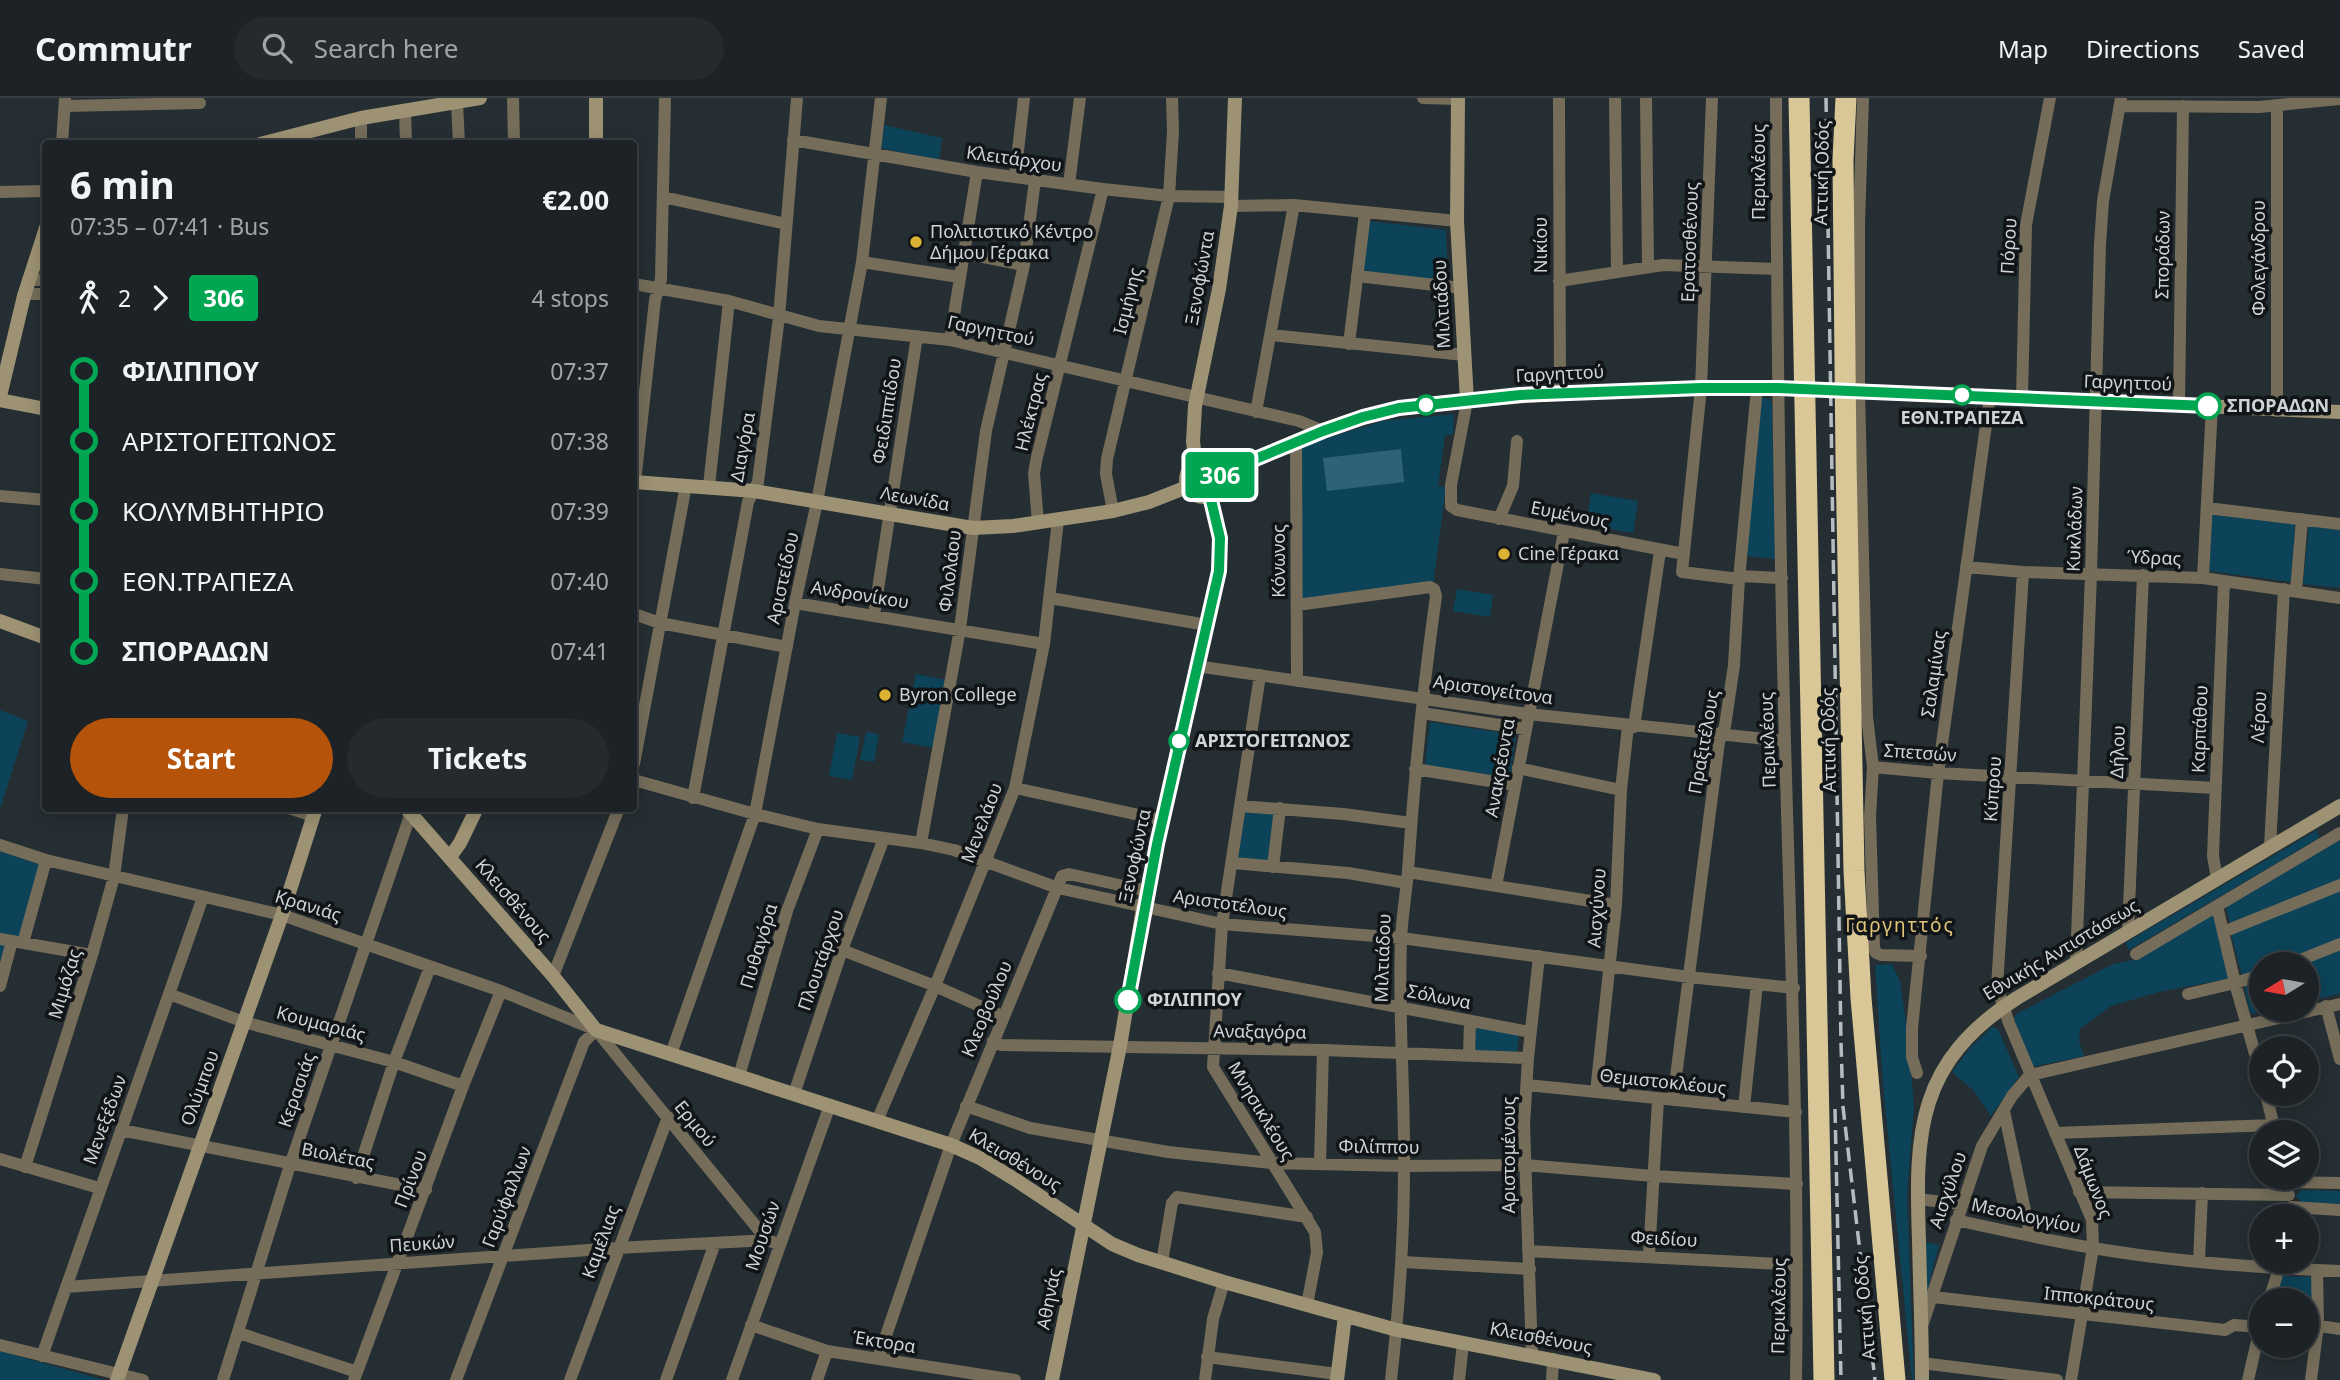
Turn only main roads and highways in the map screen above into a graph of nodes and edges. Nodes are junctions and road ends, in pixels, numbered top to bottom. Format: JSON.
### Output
{"nodes":[{"id":1,"x":1799,"y":98,"type":"edge"},
{"id":2,"x":1846,"y":98,"type":"edge"},
{"id":3,"x":1824,"y":1380,"type":"edge"},
{"id":4,"x":1895,"y":1380,"type":"edge"}],
"edges":[{"from":1,"to":3,"type":"highway","name":"Αττική Οδός"},
{"from":2,"to":4,"type":"highway","name":"Αττική Οδός"}]}
